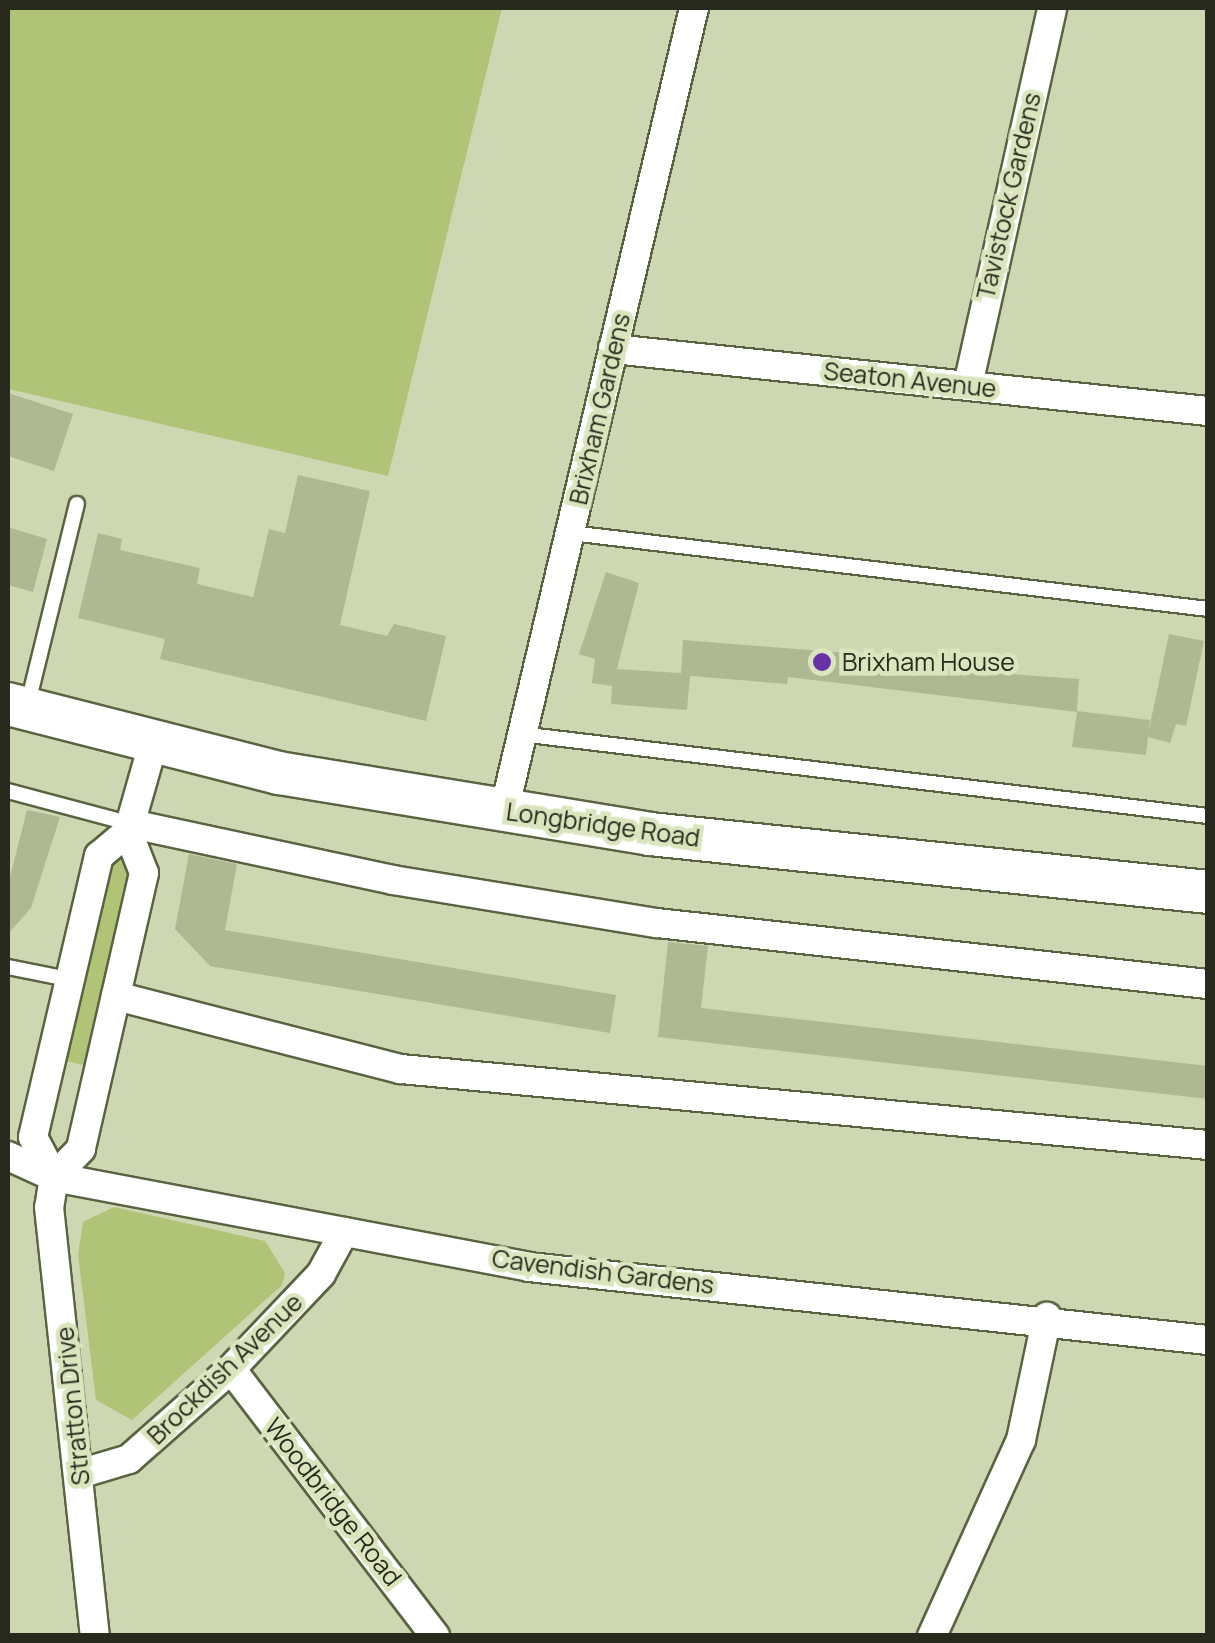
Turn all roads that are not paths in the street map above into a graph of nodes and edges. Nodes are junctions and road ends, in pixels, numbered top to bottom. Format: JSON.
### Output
{"nodes":[{"id":1,"x":694,"y":8,"type":"edge"},
{"id":2,"x":1052,"y":8,"type":"edge"},
{"id":3,"x":613,"y":348,"type":"junction"},
{"id":4,"x":968,"y":386,"type":"junction"},
{"id":5,"x":1208,"y":411,"type":"edge"},
{"id":6,"x":77,"y":504,"type":"dead end"},
{"id":7,"x":571,"y":533,"type":"junction"},
{"id":8,"x":1208,"y":609,"type":"edge"},
{"id":9,"x":17,"y":707,"type":"edge"},
{"id":10,"x":520,"y":734,"type":"junction"},
{"id":11,"x":154,"y":741,"type":"junction"},
{"id":12,"x":8,"y":791,"type":"edge"},
{"id":13,"x":504,"y":811,"type":"junction"},
{"id":14,"x":1208,"y":816,"type":"edge"},
{"id":15,"x":130,"y":828,"type":"junction"},
{"id":16,"x":1206,"y":886,"type":"edge"},
{"id":17,"x":8,"y":968,"type":"edge"},
{"id":18,"x":68,"y":979,"type":"junction"},
{"id":19,"x":1208,"y":984,"type":"edge"},
{"id":20,"x":116,"y":996,"type":"junction"},
{"id":21,"x":1208,"y":1145,"type":"edge"},
{"id":22,"x":8,"y":1156,"type":"edge"},
{"id":23,"x":54,"y":1177,"type":"junction"},
{"id":24,"x":344,"y":1232,"type":"junction"},
{"id":25,"x":1047,"y":1317,"type":"junction"},
{"id":26,"x":1208,"y":1340,"type":"edge"},
{"id":27,"x":230,"y":1369,"type":"junction"},
{"id":28,"x":80,"y":1474,"type":"junction"},
{"id":29,"x":95,"y":1636,"type":"edge"},
{"id":30,"x":435,"y":1636,"type":"edge"},
{"id":31,"x":932,"y":1636,"type":"edge"}],
"edges":[{"from":1,"to":3,"type":"street","name":"Brixham Gardens"},
{"from":2,"to":4,"type":"street","name":"Tavistock Gardens"},
{"from":3,"to":4,"type":"street","name":"Seaton Avenue"},
{"from":3,"to":7,"type":"street","name":"Brixham Gardens"},
{"from":4,"to":5,"type":"street","name":"Seaton Avenue"},
{"from":6,"to":9,"type":"lane"},
{"from":7,"to":8,"type":"lane"},
{"from":7,"to":10,"type":"street","name":"Brixham Gardens"},
{"from":9,"to":11,"type":"main road","name":"Longbridge Road"},
{"from":10,"to":13,"type":"street","name":"Brixham Gardens"},
{"from":10,"to":14,"type":"lane"},
{"from":11,"to":13,"type":"main road","name":"Longbridge Road"},
{"from":11,"to":15,"type":"street","name":"Stratton Drive"},
{"from":12,"to":15,"type":"lane"},
{"from":13,"to":16,"type":"main road","name":"Longbridge Road"},
{"from":15,"to":18,"type":"street","name":"Stratton Drive"},
{"from":15,"to":19,"type":"street"},
{"from":15,"to":20,"type":"street"},
{"from":17,"to":18,"type":"lane"},
{"from":18,"to":23,"type":"street","name":"Stratton Drive"},
{"from":20,"to":21,"type":"street"},
{"from":20,"to":23,"type":"street"},
{"from":22,"to":23,"type":"street","name":"Cavendish Gardens"},
{"from":23,"to":24,"type":"street","name":"Cavendish Gardens"},
{"from":23,"to":28,"type":"street","name":"Stratton Drive"},
{"from":24,"to":25,"type":"street","name":"Cavendish Gardens"},
{"from":24,"to":27,"type":"street","name":"Brockdish Avenue"},
{"from":25,"to":26,"type":"street","name":"Cavendish Gardens"},
{"from":25,"to":31,"type":"street"},
{"from":27,"to":28,"type":"street","name":"Brockdish Avenue"},
{"from":27,"to":30,"type":"street","name":"Woodbridge Road"},
{"from":28,"to":29,"type":"street","name":"Stratton Drive"}]}
